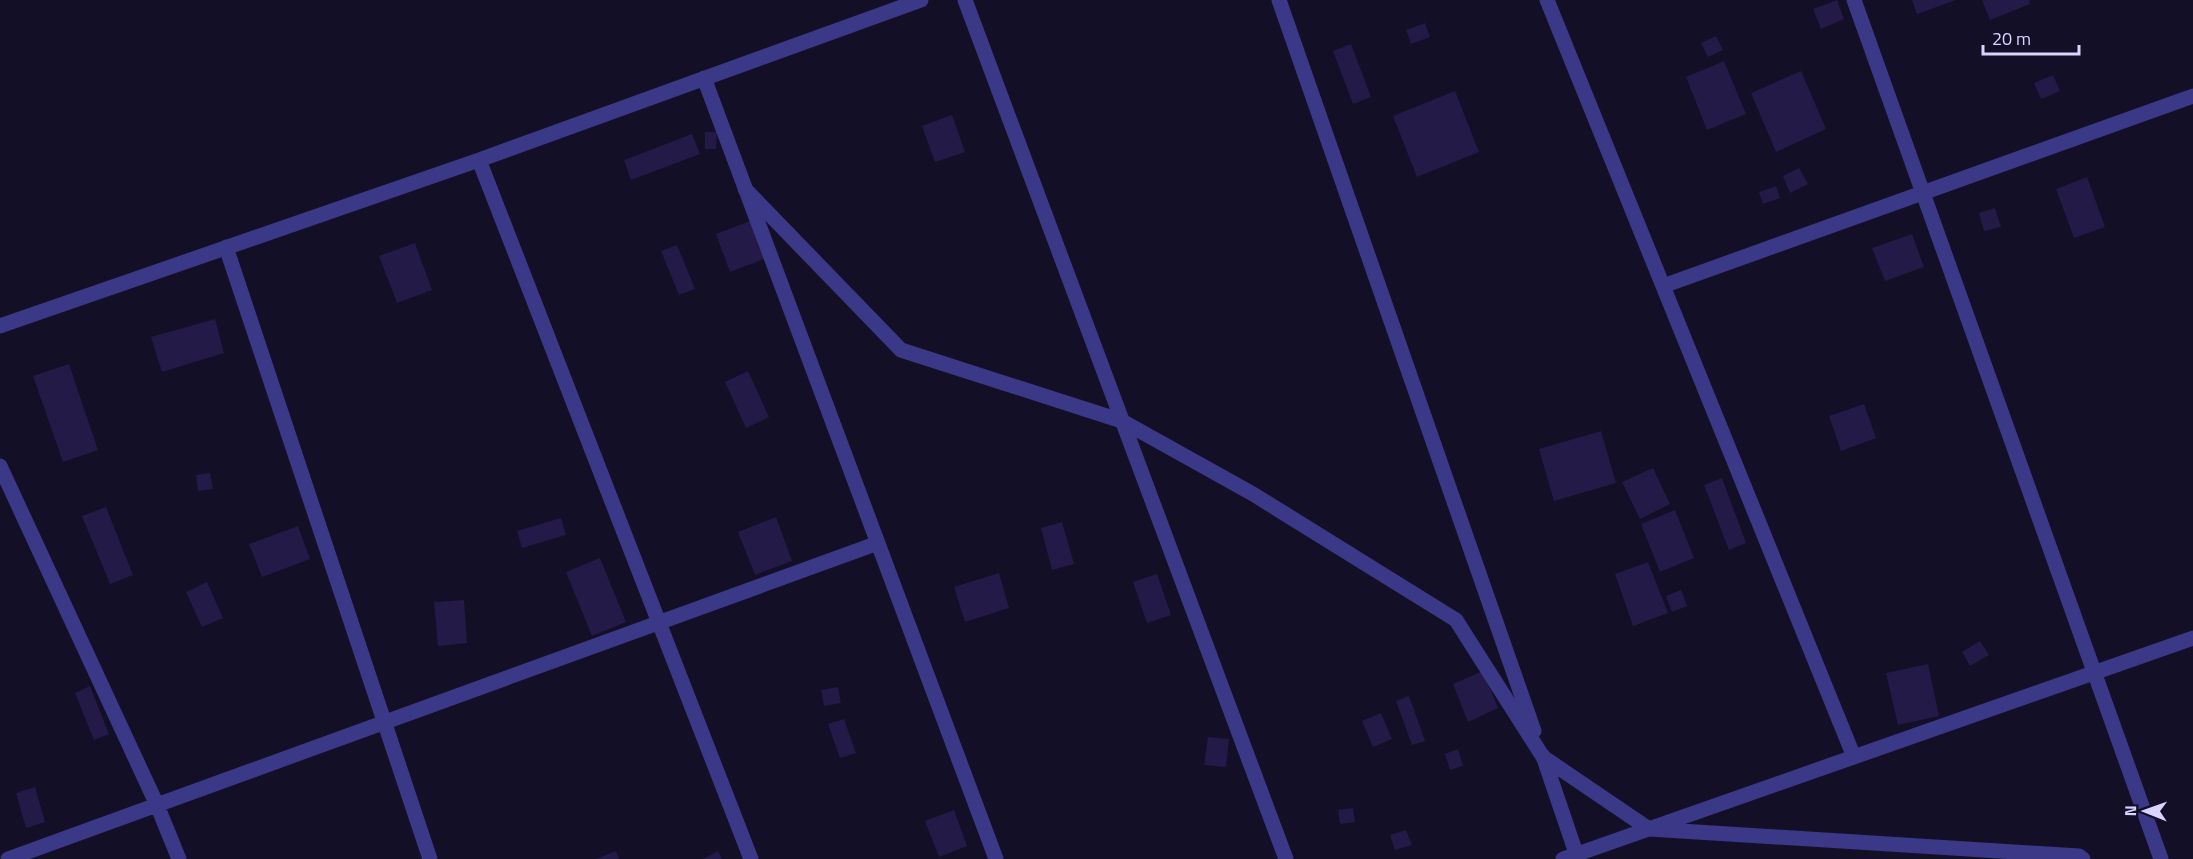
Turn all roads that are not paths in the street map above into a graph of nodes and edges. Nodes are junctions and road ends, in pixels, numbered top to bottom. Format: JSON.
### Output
{"nodes":[{"id":1,"x":921,"y":0,"type":"edge"},
{"id":2,"x":965,"y":0,"type":"edge"},
{"id":3,"x":1279,"y":0,"type":"edge"},
{"id":4,"x":1547,"y":0,"type":"edge"},
{"id":5,"x":1854,"y":0,"type":"edge"},
{"id":6,"x":704,"y":78,"type":"junction"},
{"id":7,"x":2193,"y":96,"type":"edge"},
{"id":8,"x":479,"y":160,"type":"junction"},
{"id":9,"x":746,"y":189,"type":"junction"},
{"id":10,"x":1923,"y":194,"type":"junction"},
{"id":11,"x":226,"y":247,"type":"junction"},
{"id":12,"x":1663,"y":286,"type":"junction"},
{"id":13,"x":0,"y":326,"type":"edge"},
{"id":14,"x":1122,"y":421,"type":"junction"},
{"id":15,"x":0,"y":466,"type":"edge"},
{"id":16,"x":878,"y":543,"type":"junction"},
{"id":17,"x":659,"y":623,"type":"junction"},
{"id":18,"x":2193,"y":638,"type":"edge"},
{"id":19,"x":2094,"y":673,"type":"junction"},
{"id":20,"x":384,"y":723,"type":"junction"},
{"id":21,"x":1543,"y":757,"type":"junction"},
{"id":22,"x":1854,"y":757,"type":"junction"},
{"id":23,"x":157,"y":805,"type":"junction"},
{"id":24,"x":1649,"y":829,"type":"junction"},
{"id":25,"x":1573,"y":857,"type":"edge"},
{"id":26,"x":8,"y":859,"type":"edge"},
{"id":27,"x":179,"y":859,"type":"edge"},
{"id":28,"x":430,"y":859,"type":"edge"},
{"id":29,"x":751,"y":859,"type":"edge"},
{"id":30,"x":996,"y":859,"type":"edge"},
{"id":31,"x":1286,"y":859,"type":"edge"},
{"id":32,"x":2083,"y":859,"type":"edge"},
{"id":33,"x":2161,"y":859,"type":"edge"}],
"edges":[{"from":1,"to":6,"type":"street"},
{"from":2,"to":14,"type":"street"},
{"from":3,"to":21,"type":"street"},
{"from":4,"to":12,"type":"street"},
{"from":5,"to":10,"type":"street"},
{"from":6,"to":8,"type":"street"},
{"from":6,"to":9,"type":"street"},
{"from":7,"to":10,"type":"street"},
{"from":8,"to":11,"type":"street"},
{"from":8,"to":17,"type":"street"},
{"from":9,"to":14,"type":"street"},
{"from":9,"to":16,"type":"street"},
{"from":10,"to":12,"type":"street"},
{"from":10,"to":19,"type":"street"},
{"from":11,"to":13,"type":"street"},
{"from":11,"to":20,"type":"street"},
{"from":12,"to":22,"type":"street"},
{"from":14,"to":21,"type":"street"},
{"from":14,"to":31,"type":"street"},
{"from":15,"to":23,"type":"street"},
{"from":16,"to":17,"type":"street"},
{"from":16,"to":30,"type":"street"},
{"from":17,"to":20,"type":"street"},
{"from":17,"to":29,"type":"street"},
{"from":18,"to":19,"type":"street"},
{"from":19,"to":22,"type":"street"},
{"from":19,"to":33,"type":"street"},
{"from":20,"to":23,"type":"street"},
{"from":20,"to":28,"type":"street"},
{"from":21,"to":24,"type":"street"},
{"from":21,"to":25,"type":"street"},
{"from":22,"to":24,"type":"street"},
{"from":23,"to":26,"type":"street"},
{"from":23,"to":27,"type":"street"},
{"from":24,"to":25,"type":"street"},
{"from":24,"to":32,"type":"street"}]}
